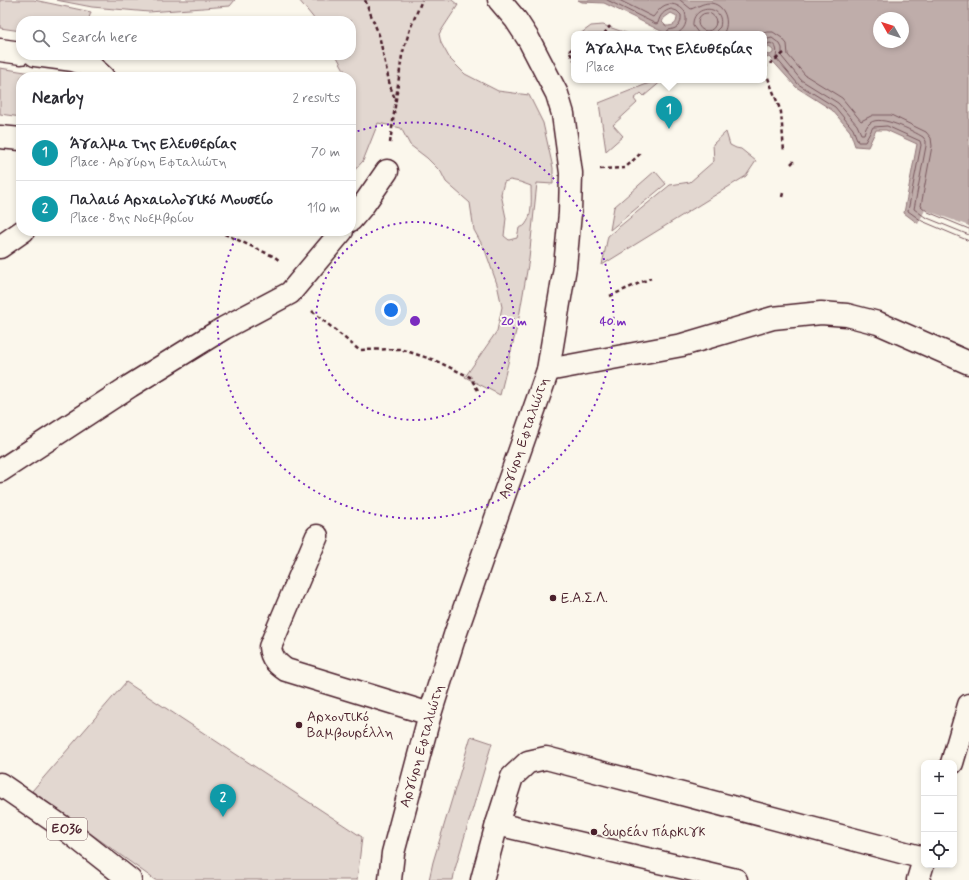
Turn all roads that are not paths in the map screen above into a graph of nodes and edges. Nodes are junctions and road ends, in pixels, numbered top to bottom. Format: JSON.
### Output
{"nodes":[{"id":1,"x":499,"y":0,"type":"edge"},
{"id":2,"x":0,"y":50,"type":"edge"},
{"id":3,"x":16,"y":52,"type":"edge"},
{"id":4,"x":73,"y":60,"type":"edge"},
{"id":5,"x":98,"y":72,"type":"edge"},
{"id":6,"x":0,"y":137,"type":"edge"},
{"id":7,"x":16,"y":139,"type":"edge"},
{"id":8,"x":387,"y":171,"type":"dead end"},
{"id":9,"x":356,"y":214,"type":"edge"},
{"id":10,"x":16,"y":235,"type":"edge"},
{"id":11,"x":338,"y":236,"type":"edge"},
{"id":12,"x":0,"y":247,"type":"edge"},
{"id":13,"x":969,"y":363,"type":"edge"},
{"id":14,"x":548,"y":370,"type":"junction"},
{"id":15,"x":0,"y":471,"type":"edge"},
{"id":16,"x":317,"y":536,"type":"dead end"},
{"id":17,"x":969,"y":705,"type":"edge"},
{"id":18,"x":430,"y":714,"type":"junction"},
{"id":19,"x":953,"y":760,"type":"edge"},
{"id":20,"x":0,"y":784,"type":"edge"},
{"id":21,"x":497,"y":824,"type":"junction"},
{"id":22,"x":921,"y":858,"type":"edge"},
{"id":23,"x":921,"y":868,"type":"edge"},
{"id":24,"x":486,"y":879,"type":"edge"},
{"id":25,"x":130,"y":880,"type":"edge"},
{"id":26,"x":390,"y":880,"type":"edge"},
{"id":27,"x":736,"y":880,"type":"edge"},
{"id":28,"x":918,"y":880,"type":"edge"}],
"edges":[{"from":1,"to":14,"type":"street","name":"Αργύρη Εφταλιώτη"},
{"from":2,"to":3,"type":"street"},
{"from":4,"to":5,"type":"street"},
{"from":6,"to":7,"type":"street"},
{"from":8,"to":9,"type":"street"},
{"from":10,"to":12,"type":"street"},
{"from":11,"to":15,"type":"street"},
{"from":13,"to":14,"type":"street"},
{"from":14,"to":18,"type":"street","name":"Αργύρη Εφταλιώτη"},
{"from":16,"to":18,"type":"street"},
{"from":17,"to":19,"type":"street"},
{"from":18,"to":26,"type":"street","name":"Αργύρη Εφταλιώτη"},
{"from":20,"to":25,"type":"street","number":"ΕΟ36"},
{"from":21,"to":22,"type":"street"},
{"from":21,"to":24,"type":"street"},
{"from":21,"to":27,"type":"street"},
{"from":23,"to":28,"type":"street"}]}
